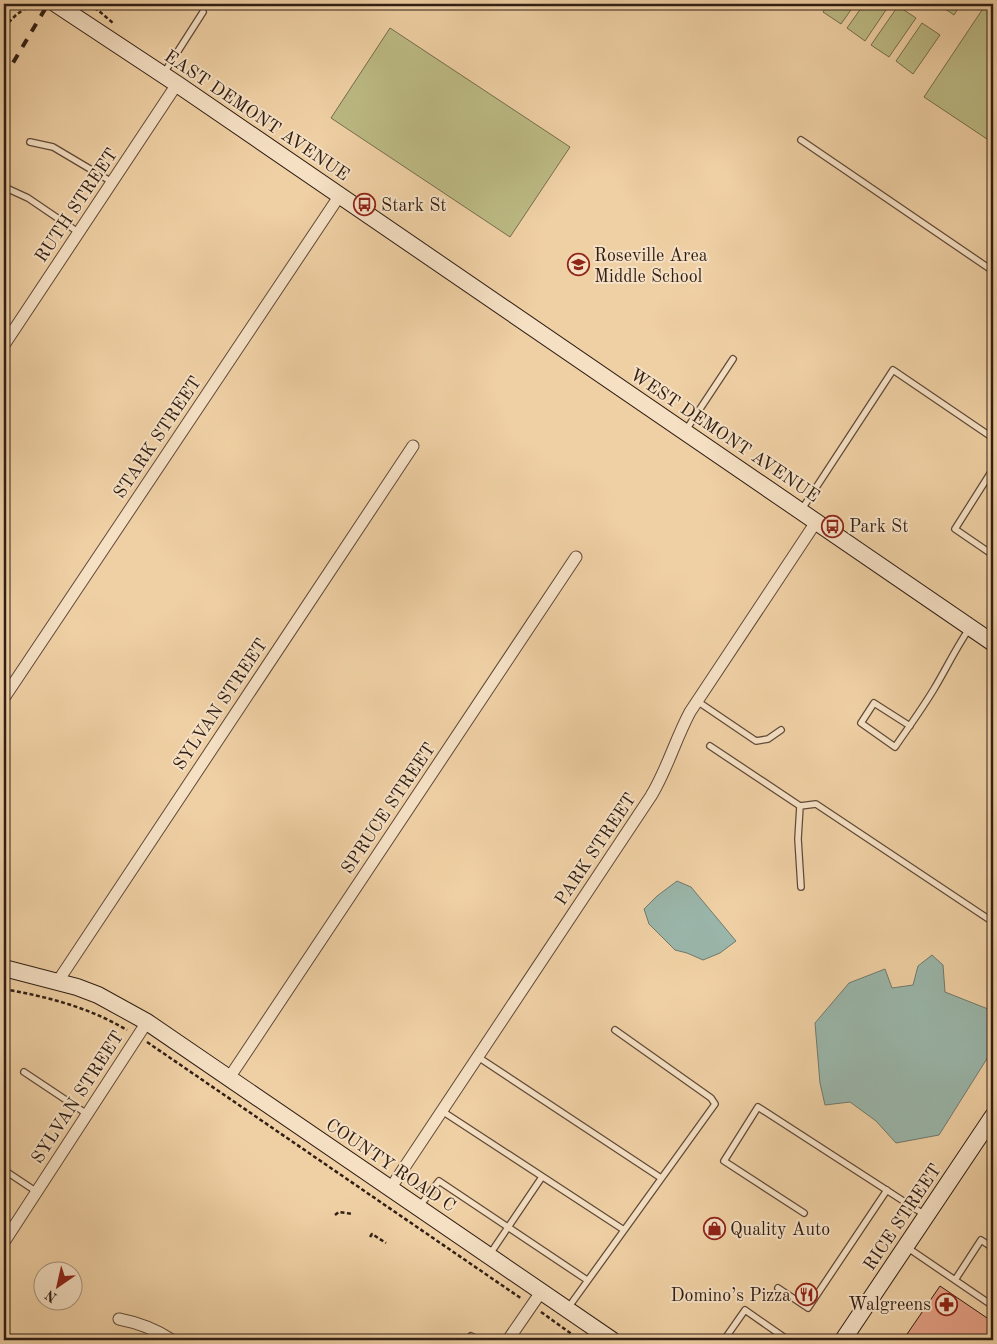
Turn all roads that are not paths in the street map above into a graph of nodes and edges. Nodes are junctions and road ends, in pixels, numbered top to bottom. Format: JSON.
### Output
{"nodes":[{"id":1,"x":56,"y":4,"type":"edge"},
{"id":2,"x":203,"y":12,"type":"dead end"},
{"id":3,"x":162,"y":74,"type":"junction"},
{"id":4,"x":177,"y":84,"type":"junction"},
{"id":5,"x":801,"y":140,"type":"dead end"},
{"id":6,"x":30,"y":142,"type":"dead end"},
{"id":7,"x":112,"y":182,"type":"junction"},
{"id":8,"x":4,"y":187,"type":"edge"},
{"id":9,"x":340,"y":195,"type":"junction"},
{"id":10,"x":78,"y":232,"type":"junction"},
{"id":11,"x":434,"y":260,"type":"joint"},
{"id":12,"x":993,"y":271,"type":"edge"},
{"id":13,"x":8,"y":328,"type":"edge"},
{"id":14,"x":4,"y":345,"type":"edge"},
{"id":15,"x":733,"y":359,"type":"dead end"},
{"id":16,"x":685,"y":432,"type":"junction"},
{"id":17,"x":993,"y":438,"type":"edge"},
{"id":18,"x":413,"y":446,"type":"dead end"},
{"id":19,"x":993,"y":470,"type":"edge"},
{"id":20,"x":801,"y":511,"type":"junction"},
{"id":21,"x":816,"y":522,"type":"junction"},
{"id":22,"x":993,"y":555,"type":"edge"},
{"id":23,"x":576,"y":557,"type":"dead end"},
{"id":24,"x":970,"y":627,"type":"junction"},
{"id":25,"x":993,"y":643,"type":"edge"},
{"id":26,"x":4,"y":698,"type":"edge"},
{"id":27,"x":698,"y":701,"type":"junction"},
{"id":28,"x":910,"y":726,"type":"junction"},
{"id":29,"x":781,"y":730,"type":"dead end"},
{"id":30,"x":710,"y":746,"type":"dead end"},
{"id":31,"x":800,"y":806,"type":"junction"},
{"id":32,"x":801,"y":887,"type":"dead end"},
{"id":33,"x":993,"y":922,"type":"edge"},
{"id":34,"x":4,"y":968,"type":"edge"},
{"id":35,"x":58,"y":981,"type":"junction"},
{"id":36,"x":147,"y":1022,"type":"junction"},
{"id":37,"x":615,"y":1030,"type":"dead end"},
{"id":38,"x":478,"y":1057,"type":"junction"},
{"id":39,"x":24,"y":1072,"type":"dead end"},
{"id":40,"x":229,"y":1078,"type":"junction"},
{"id":41,"x":442,"y":1111,"type":"junction"},
{"id":42,"x":87,"y":1114,"type":"junction"},
{"id":43,"x":991,"y":1123,"type":"edge"},
{"id":44,"x":4,"y":1170,"type":"edge"},
{"id":45,"x":542,"y":1176,"type":"junction"},
{"id":46,"x":661,"y":1178,"type":"junction"},
{"id":47,"x":390,"y":1189,"type":"junction"},
{"id":48,"x":887,"y":1190,"type":"junction"},
{"id":49,"x":36,"y":1192,"type":"junction"},
{"id":50,"x":418,"y":1208,"type":"junction"},
{"id":51,"x":804,"y":1213,"type":"dead end"},
{"id":52,"x":927,"y":1216,"type":"junction"},
{"id":53,"x":508,"y":1227,"type":"junction"},
{"id":54,"x":624,"y":1230,"type":"junction"},
{"id":55,"x":4,"y":1242,"type":"edge"},
{"id":56,"x":906,"y":1247,"type":"junction"},
{"id":57,"x":993,"y":1248,"type":"edge"},
{"id":58,"x":488,"y":1256,"type":"junction"},
{"id":59,"x":587,"y":1280,"type":"junction"},
{"id":60,"x":955,"y":1280,"type":"junction"},
{"id":61,"x":778,"y":1288,"type":"dead end"},
{"id":62,"x":541,"y":1292,"type":"junction"},
{"id":63,"x":993,"y":1306,"type":"edge"},
{"id":64,"x":566,"y":1309,"type":"junction"},
{"id":65,"x":119,"y":1320,"type":"dead end"},
{"id":66,"x":172,"y":1340,"type":"edge"},
{"id":67,"x":468,"y":1340,"type":"edge"},
{"id":68,"x":478,"y":1340,"type":"edge"},
{"id":69,"x":508,"y":1340,"type":"edge"},
{"id":70,"x":612,"y":1340,"type":"edge"},
{"id":71,"x":724,"y":1340,"type":"edge"},
{"id":72,"x":788,"y":1340,"type":"edge"},
{"id":73,"x":843,"y":1340,"type":"edge"}],
"edges":[{"from":1,"to":3,"type":"street","name":"EAST DEMONT AVENUE"},
{"from":2,"to":3,"type":"lane"},
{"from":3,"to":4,"type":"street","name":"EAST DEMONT AVENUE"},
{"from":4,"to":7,"type":"street","name":"RUTH STREET"},
{"from":4,"to":9,"type":"street","name":"EAST DEMONT AVENUE"},
{"from":5,"to":12,"type":"lane"},
{"from":6,"to":7,"type":"lane"},
{"from":7,"to":10,"type":"street","name":"RUTH STREET"},
{"from":8,"to":10,"type":"lane"},
{"from":9,"to":11,"type":"street","name":"EAST DEMONT AVENUE"},
{"from":9,"to":26,"type":"street","name":"STARK STREET"},
{"from":10,"to":13,"type":"street","name":"RUTH STREET"},
{"from":11,"to":16,"type":"street","name":"WEST DEMONT AVENUE"},
{"from":13,"to":14,"type":"street","name":"RUTH STREET"},
{"from":15,"to":16,"type":"lane"},
{"from":16,"to":20,"type":"street","name":"WEST DEMONT AVENUE"},
{"from":17,"to":20,"type":"lane"},
{"from":18,"to":35,"type":"street","name":"SYLVAN STREET"},
{"from":19,"to":22,"type":"lane"},
{"from":20,"to":21,"type":"street","name":"WEST DEMONT AVENUE"},
{"from":21,"to":24,"type":"street","name":"WEST DEMONT AVENUE"},
{"from":21,"to":27,"type":"street","name":"PARK STREET"},
{"from":23,"to":40,"type":"street","name":"SPRUCE STREET"},
{"from":24,"to":25,"type":"street","name":"WEST DEMONT AVENUE"},
{"from":24,"to":28,"type":"lane"},
{"from":27,"to":29,"type":"lane"},
{"from":27,"to":38,"type":"street","name":"PARK STREET"},
{"from":28,"to":28,"type":"lane"},
{"from":30,"to":31,"type":"lane"},
{"from":31,"to":32,"type":"lane"},
{"from":31,"to":33,"type":"lane"},
{"from":34,"to":35,"type":"street","name":"COUNTY ROAD C"},
{"from":35,"to":36,"type":"street","name":"COUNTY ROAD C"},
{"from":36,"to":40,"type":"street","name":"COUNTY ROAD C"},
{"from":36,"to":42,"type":"street","name":"SYLVAN STREET"},
{"from":37,"to":46,"type":"lane"},
{"from":38,"to":41,"type":"street","name":"PARK STREET"},
{"from":38,"to":46,"type":"lane"},
{"from":39,"to":42,"type":"lane"},
{"from":40,"to":47,"type":"street","name":"COUNTY ROAD C"},
{"from":41,"to":45,"type":"lane"},
{"from":41,"to":47,"type":"street","name":"PARK STREET"},
{"from":42,"to":49,"type":"street","name":"SYLVAN STREET"},
{"from":43,"to":52,"type":"street","name":"RICE STREET"},
{"from":44,"to":49,"type":"lane"},
{"from":45,"to":53,"type":"lane"},
{"from":45,"to":54,"type":"lane"},
{"from":46,"to":54,"type":"lane"},
{"from":47,"to":50,"type":"street","name":"COUNTY ROAD C"},
{"from":48,"to":51,"type":"lane"},
{"from":48,"to":52,"type":"lane"},
{"from":48,"to":61,"type":"lane"},
{"from":49,"to":55,"type":"street","name":"SYLVAN STREET"},
{"from":50,"to":53,"type":"lane"},
{"from":50,"to":58,"type":"street","name":"COUNTY ROAD C"},
{"from":52,"to":56,"type":"street","name":"RICE STREET"},
{"from":53,"to":58,"type":"lane"},
{"from":53,"to":59,"type":"lane"},
{"from":54,"to":59,"type":"lane"},
{"from":56,"to":60,"type":"lane"},
{"from":56,"to":73,"type":"street","name":"RICE STREET"},
{"from":57,"to":60,"type":"lane"},
{"from":58,"to":62,"type":"street","name":"COUNTY ROAD C"},
{"from":59,"to":64,"type":"lane"},
{"from":60,"to":63,"type":"lane"},
{"from":62,"to":64,"type":"street","name":"COUNTY ROAD C"},
{"from":62,"to":69,"type":"street"},
{"from":64,"to":70,"type":"street","name":"COUNTY ROAD C"},
{"from":65,"to":66,"type":"street"},
{"from":67,"to":68,"type":"lane"},
{"from":71,"to":72,"type":"lane"}]}
